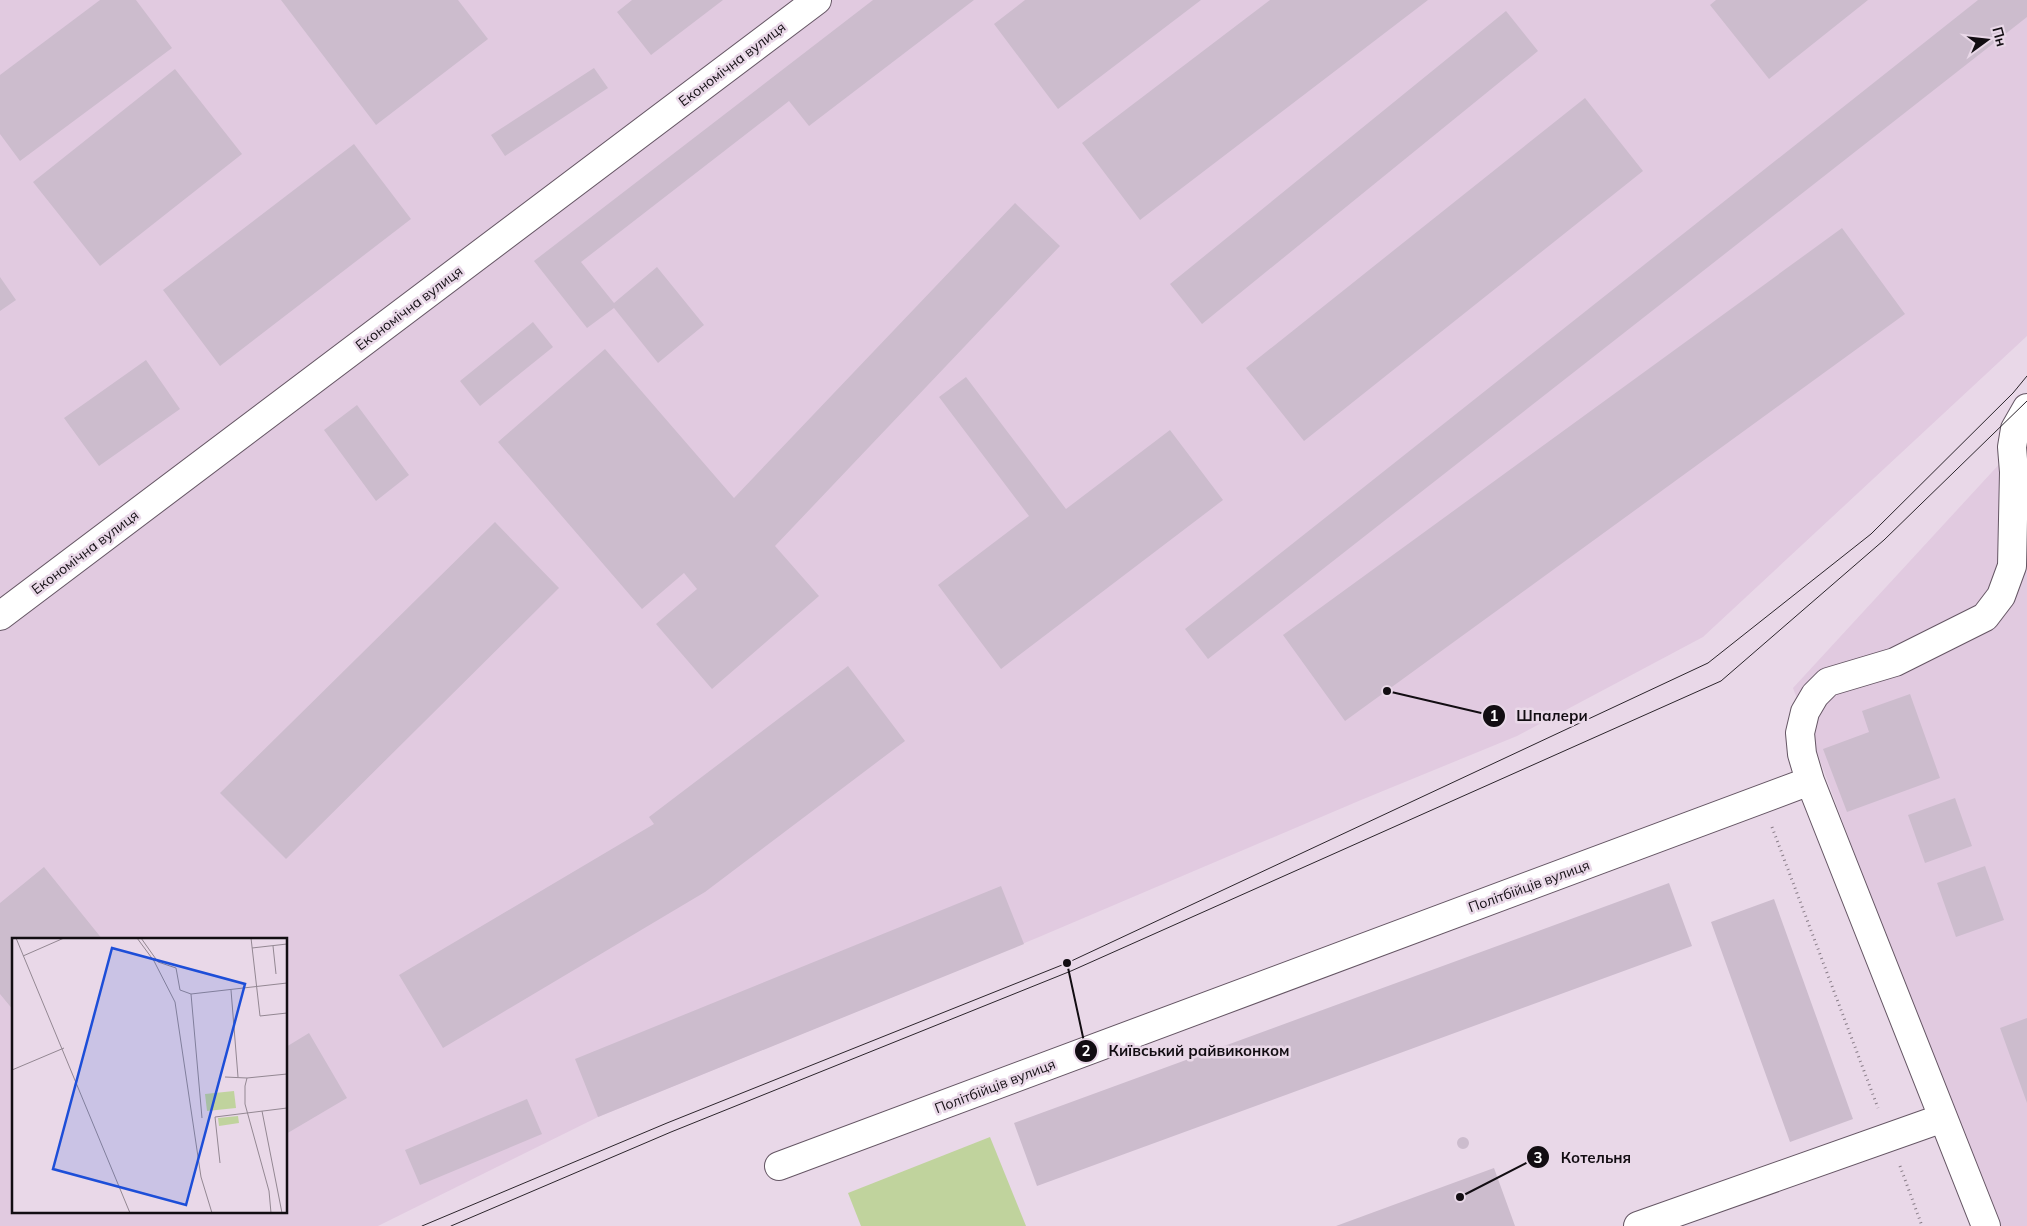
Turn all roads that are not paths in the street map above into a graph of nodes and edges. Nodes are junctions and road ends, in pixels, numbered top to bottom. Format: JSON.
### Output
{"nodes":[{"id":1,"x":817,"y":0,"type":"edge"},
{"id":2,"x":2027,"y":408,"type":"edge"},
{"id":3,"x":0,"y":616,"type":"edge"},
{"id":4,"x":1810,"y":781,"type":"junction"},
{"id":5,"x":1943,"y":1118,"type":"junction"},
{"id":6,"x":780,"y":1166,"type":"dead end"},
{"id":7,"x":1638,"y":1226,"type":"edge"},
{"id":8,"x":1986,"y":1226,"type":"edge"}],
"edges":[{"from":1,"to":3,"type":"street","name":"Економічна вулиця"},
{"from":2,"to":4,"type":"street"},
{"from":4,"to":5,"type":"street"},
{"from":4,"to":6,"type":"street","name":"Політбійців вулиця"},
{"from":5,"to":7,"type":"street"},
{"from":5,"to":8,"type":"street"}]}
